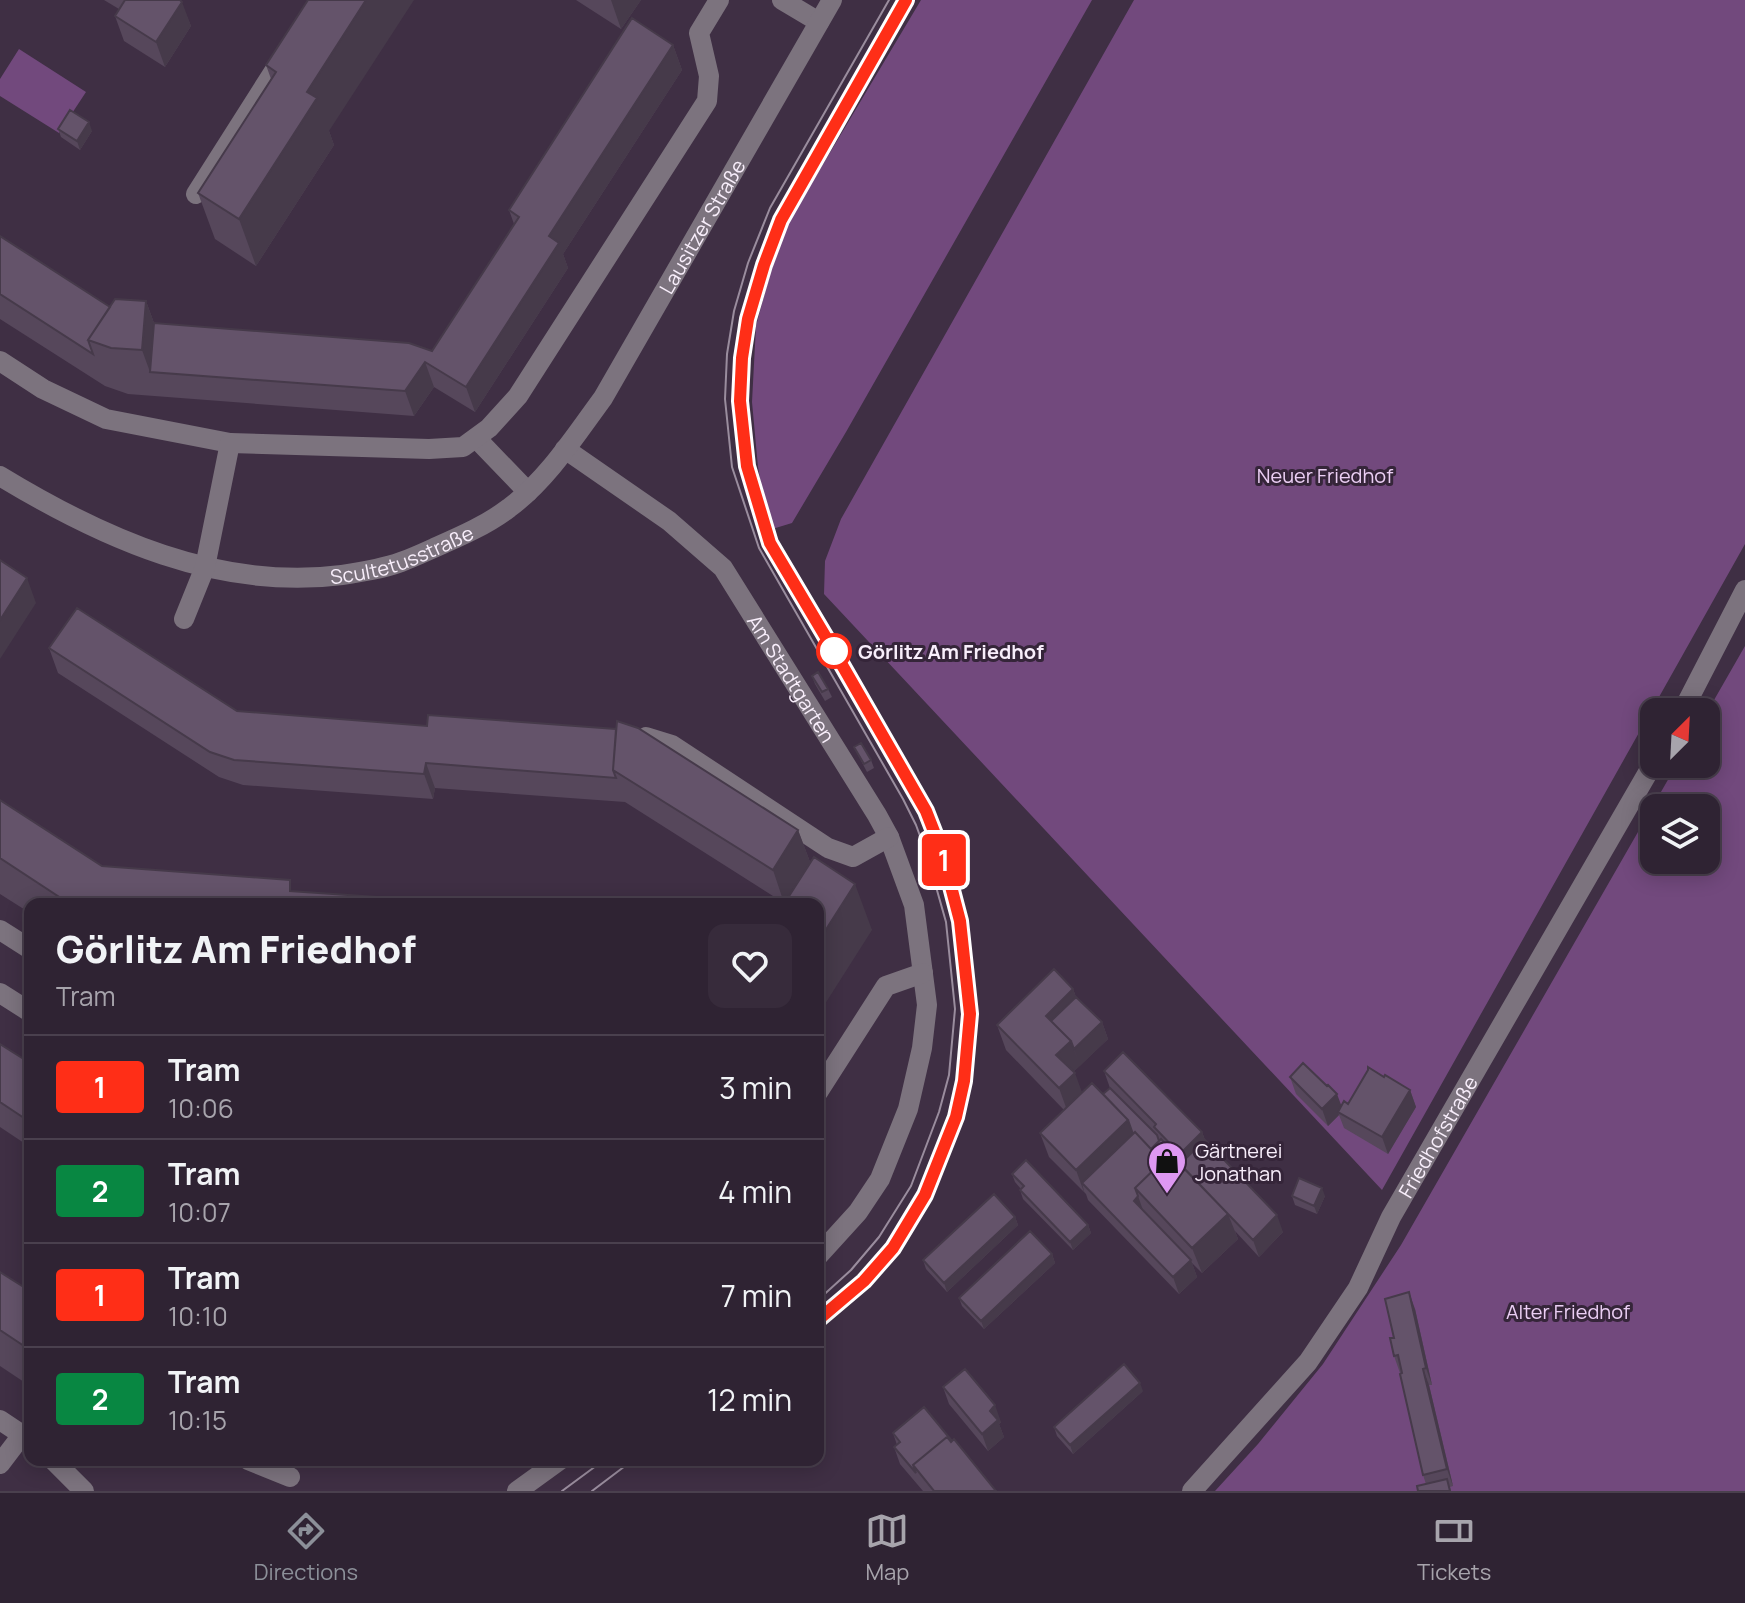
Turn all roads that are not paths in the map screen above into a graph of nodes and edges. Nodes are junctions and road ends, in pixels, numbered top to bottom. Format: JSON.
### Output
{"nodes":[{"id":1,"x":719,"y":0,"type":"edge"},
{"id":2,"x":782,"y":0,"type":"edge"},
{"id":3,"x":832,"y":0,"type":"edge"},
{"id":4,"x":819,"y":22,"type":"junction"},
{"id":5,"x":294,"y":40,"type":"edge"},
{"id":6,"x":196,"y":194,"type":"edge"},
{"id":7,"x":0,"y":361,"type":"edge"},
{"id":8,"x":476,"y":438,"type":"junction"},
{"id":9,"x":230,"y":443,"type":"junction"},
{"id":10,"x":565,"y":449,"type":"junction"},
{"id":11,"x":0,"y":476,"type":"edge"},
{"id":12,"x":528,"y":492,"type":"junction"},
{"id":13,"x":205,"y":567,"type":"junction"},
{"id":14,"x":1745,"y":590,"type":"edge"},
{"id":15,"x":184,"y":619,"type":"dead end"},
{"id":16,"x":1689,"y":698,"type":"edge"},
{"id":17,"x":646,"y":737,"type":"edge"},
{"id":18,"x":1645,"y":778,"type":"edge"},
{"id":19,"x":889,"y":837,"type":"junction"},
{"id":20,"x":0,"y":930,"type":"edge"},
{"id":21,"x":24,"y":945,"type":"edge"},
{"id":22,"x":923,"y":973,"type":"junction"},
{"id":23,"x":0,"y":993,"type":"edge"},
{"id":24,"x":24,"y":1008,"type":"edge"},
{"id":25,"x":824,"y":1083,"type":"edge"},
{"id":26,"x":824,"y":1249,"type":"edge"},
{"id":27,"x":0,"y":1420,"type":"edge"},
{"id":28,"x":24,"y":1436,"type":"edge"},
{"id":29,"x":24,"y":1439,"type":"edge"},
{"id":30,"x":0,"y":1464,"type":"edge"},
{"id":31,"x":59,"y":1466,"type":"edge"},
{"id":32,"x":263,"y":1466,"type":"edge"},
{"id":33,"x":552,"y":1466,"type":"edge"},
{"id":34,"x":290,"y":1477,"type":"dead end"},
{"id":35,"x":84,"y":1491,"type":"edge"},
{"id":36,"x":517,"y":1491,"type":"edge"},
{"id":37,"x":1192,"y":1491,"type":"edge"}],
"edges":[{"from":1,"to":8,"type":"street"},
{"from":2,"to":4,"type":"street"},
{"from":3,"to":4,"type":"street","name":"Lausitzer Straße"},
{"from":4,"to":10,"type":"street","name":"Lausitzer Straße"},
{"from":5,"to":6,"type":"street"},
{"from":7,"to":9,"type":"street"},
{"from":8,"to":9,"type":"street"},
{"from":8,"to":12,"type":"street"},
{"from":9,"to":13,"type":"street"},
{"from":10,"to":12,"type":"street","name":"Scultetusstraße"},
{"from":10,"to":19,"type":"street","name":"Am Stadtgarten"},
{"from":11,"to":13,"type":"street","name":"Scultetusstraße"},
{"from":12,"to":13,"type":"street","name":"Scultetusstraße"},
{"from":13,"to":15,"type":"street"},
{"from":14,"to":16,"type":"street"},
{"from":17,"to":19,"type":"street"},
{"from":18,"to":37,"type":"street","name":"Friedhofstraße"},
{"from":19,"to":22,"type":"street","name":"Am Stadtgarten"},
{"from":20,"to":21,"type":"street"},
{"from":22,"to":25,"type":"street"},
{"from":22,"to":26,"type":"street","name":"Am Stadtgarten"},
{"from":23,"to":24,"type":"street"},
{"from":27,"to":28,"type":"street"},
{"from":29,"to":30,"type":"street"},
{"from":31,"to":35,"type":"street"},
{"from":32,"to":34,"type":"street"},
{"from":33,"to":36,"type":"street"}]}
